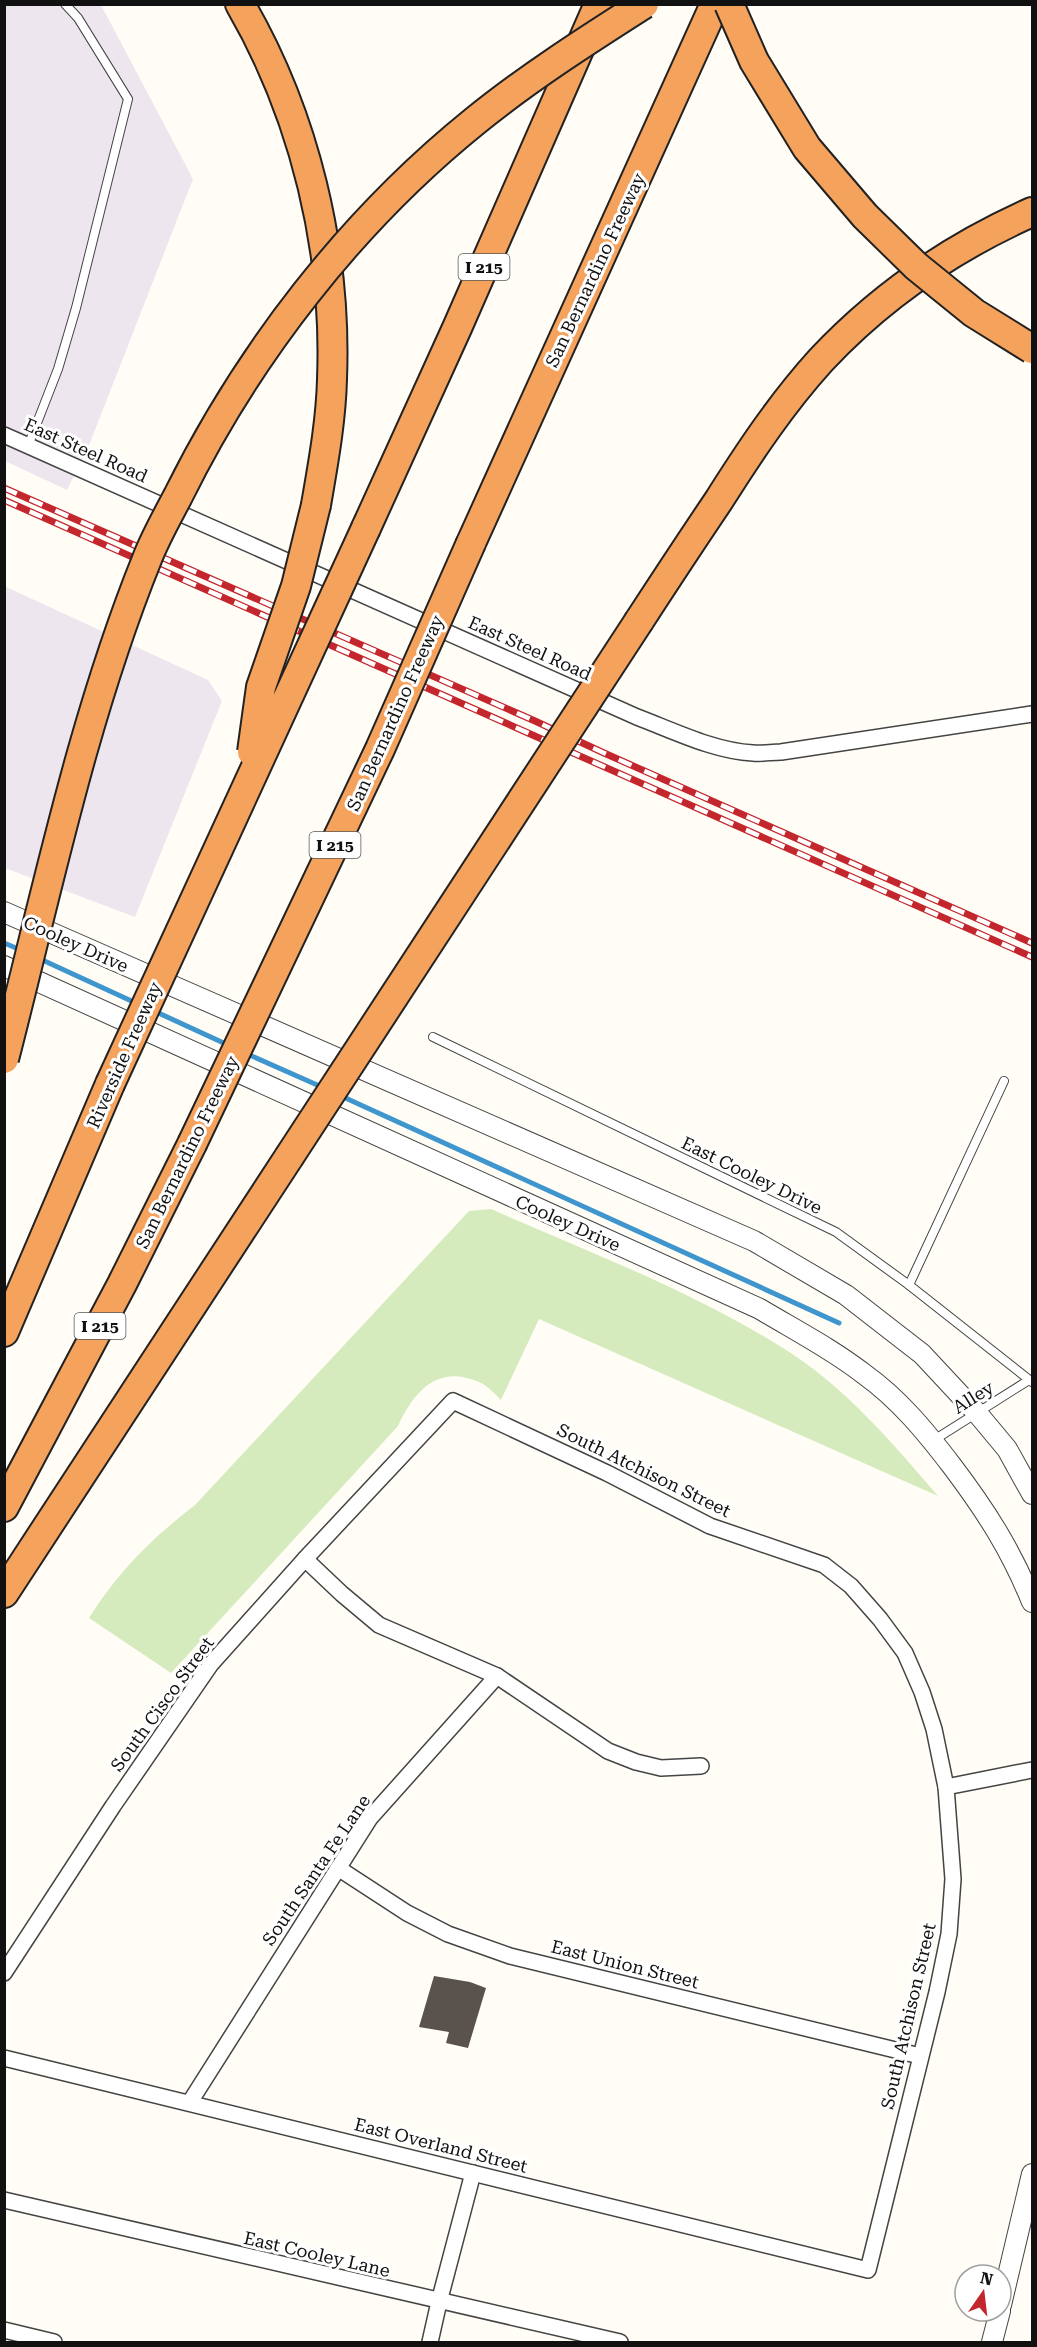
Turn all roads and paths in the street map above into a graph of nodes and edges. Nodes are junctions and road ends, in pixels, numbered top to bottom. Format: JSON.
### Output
{"nodes":[{"id":1,"x":65,"y":4,"type":"edge"},
{"id":2,"x":240,"y":4,"type":"edge"},
{"id":3,"x":598,"y":4,"type":"edge"},
{"id":4,"x":644,"y":4,"type":"edge"},
{"id":5,"x":715,"y":4,"type":"edge"},
{"id":6,"x":723,"y":4,"type":"edge"},
{"id":7,"x":729,"y":4,"type":"edge"},
{"id":8,"x":700,"y":40,"type":"junction"},
{"id":9,"x":1032,"y":212,"type":"edge"},
{"id":10,"x":1032,"y":349,"type":"edge"},
{"id":11,"x":4,"y":435,"type":"edge"},
{"id":12,"x":28,"y":446,"type":"junction"},
{"id":13,"x":1032,"y":714,"type":"edge"},
{"id":14,"x":248,"y":781,"type":"junction"},
{"id":15,"x":4,"y":912,"type":"edge"},
{"id":16,"x":4,"y":966,"type":"edge"},
{"id":17,"x":433,"y":1037,"type":"dead end"},
{"id":18,"x":4,"y":1059,"type":"edge"},
{"id":19,"x":1004,"y":1081,"type":"dead end"},
{"id":20,"x":909,"y":1285,"type":"junction"},
{"id":21,"x":4,"y":1332,"type":"edge"},
{"id":22,"x":1031,"y":1381,"type":"edge"},
{"id":23,"x":453,"y":1401,"type":"joint"},
{"id":24,"x":977,"y":1413,"type":"junction"},
{"id":25,"x":933,"y":1440,"type":"junction"},
{"id":26,"x":1032,"y":1494,"type":"edge"},
{"id":27,"x":4,"y":1507,"type":"edge"},
{"id":28,"x":305,"y":1559,"type":"junction"},
{"id":29,"x":4,"y":1593,"type":"edge"},
{"id":30,"x":1032,"y":1602,"type":"edge"},
{"id":31,"x":497,"y":1676,"type":"junction"},
{"id":32,"x":701,"y":1766,"type":"dead end"},
{"id":33,"x":1032,"y":1770,"type":"edge"},
{"id":34,"x":946,"y":1787,"type":"junction"},
{"id":35,"x":338,"y":1868,"type":"junction"},
{"id":36,"x":4,"y":1973,"type":"edge"},
{"id":37,"x":920,"y":2056,"type":"junction"},
{"id":38,"x":4,"y":2058,"type":"edge"},
{"id":39,"x":190,"y":2102,"type":"junction"},
{"id":40,"x":473,"y":2173,"type":"junction"},
{"id":41,"x":1032,"y":2174,"type":"edge"},
{"id":42,"x":4,"y":2200,"type":"edge"},
{"id":43,"x":1011,"y":2263,"type":"edge"},
{"id":44,"x":868,"y":2270,"type":"joint"},
{"id":45,"x":439,"y":2302,"type":"junction"},
{"id":46,"x":997,"y":2323,"type":"edge"},
{"id":47,"x":4,"y":2330,"type":"edge"},
{"id":48,"x":54,"y":2343,"type":"edge"},
{"id":49,"x":430,"y":2343,"type":"edge"},
{"id":50,"x":620,"y":2343,"type":"edge"},
{"id":51,"x":992,"y":2343,"type":"edge"}],
"edges":[{"from":1,"to":12,"type":"lane"},
{"from":2,"to":14,"type":"highway","bridge":true},
{"from":3,"to":14,"type":"highway","number":"I 215","bridge":true},
{"from":4,"to":18,"type":"highway","bridge":true},
{"from":5,"to":8,"type":"highway","name":"San Bernardino Freeway","number":"I 215"},
{"from":6,"to":8,"type":"highway"},
{"from":7,"to":10,"type":"highway","bridge":true},
{"from":8,"to":27,"type":"highway","name":"San Bernardino Freeway","number":"I 215","bridge":true},
{"from":9,"to":29,"type":"highway","bridge":true},
{"from":11,"to":12,"type":"street","name":"East Steel Road"},
{"from":12,"to":13,"type":"street","name":"East Steel Road"},
{"from":14,"to":21,"type":"highway","name":"Riverside Freeway","number":"I 215","bridge":true},
{"from":15,"to":24,"type":"street","name":"Cooley Drive"},
{"from":16,"to":25,"type":"street","name":"Cooley Drive"},
{"from":17,"to":20,"type":"lane","name":"East Cooley Drive"},
{"from":19,"to":20,"type":"lane"},
{"from":20,"to":22,"type":"lane","name":"East Cooley Drive"},
{"from":22,"to":24,"type":"lane","name":"Alley"},
{"from":23,"to":28,"type":"street","name":"South Cisco Street"},
{"from":23,"to":34,"type":"street","name":"South Atchison Street"},
{"from":24,"to":25,"type":"lane","name":"Alley"},
{"from":24,"to":26,"type":"street","name":"Cooley Drive"},
{"from":25,"to":30,"type":"street","name":"Cooley Drive"},
{"from":28,"to":31,"type":"street"},
{"from":28,"to":36,"type":"street","name":"South Cisco Street"},
{"from":31,"to":32,"type":"street"},
{"from":31,"to":35,"type":"street","name":"South Santa Fe Lane"},
{"from":33,"to":34,"type":"street"},
{"from":34,"to":37,"type":"street","name":"South Atchison Street"},
{"from":35,"to":37,"type":"street","name":"East Union Street"},
{"from":35,"to":39,"type":"street","name":"South Santa Fe Lane"},
{"from":37,"to":44,"type":"street","name":"South Atchison Street"},
{"from":38,"to":39,"type":"street","name":"East Overland Street"},
{"from":39,"to":40,"type":"street","name":"East Overland Street"},
{"from":40,"to":44,"type":"street","name":"East Overland Street"},
{"from":40,"to":45,"type":"street"},
{"from":41,"to":43,"type":"street"},
{"from":42,"to":45,"type":"street","name":"East Cooley Lane"},
{"from":45,"to":49,"type":"street"},
{"from":45,"to":50,"type":"street","name":"East Cooley Lane"},
{"from":46,"to":51,"type":"street"},
{"from":47,"to":48,"type":"street"}]}
